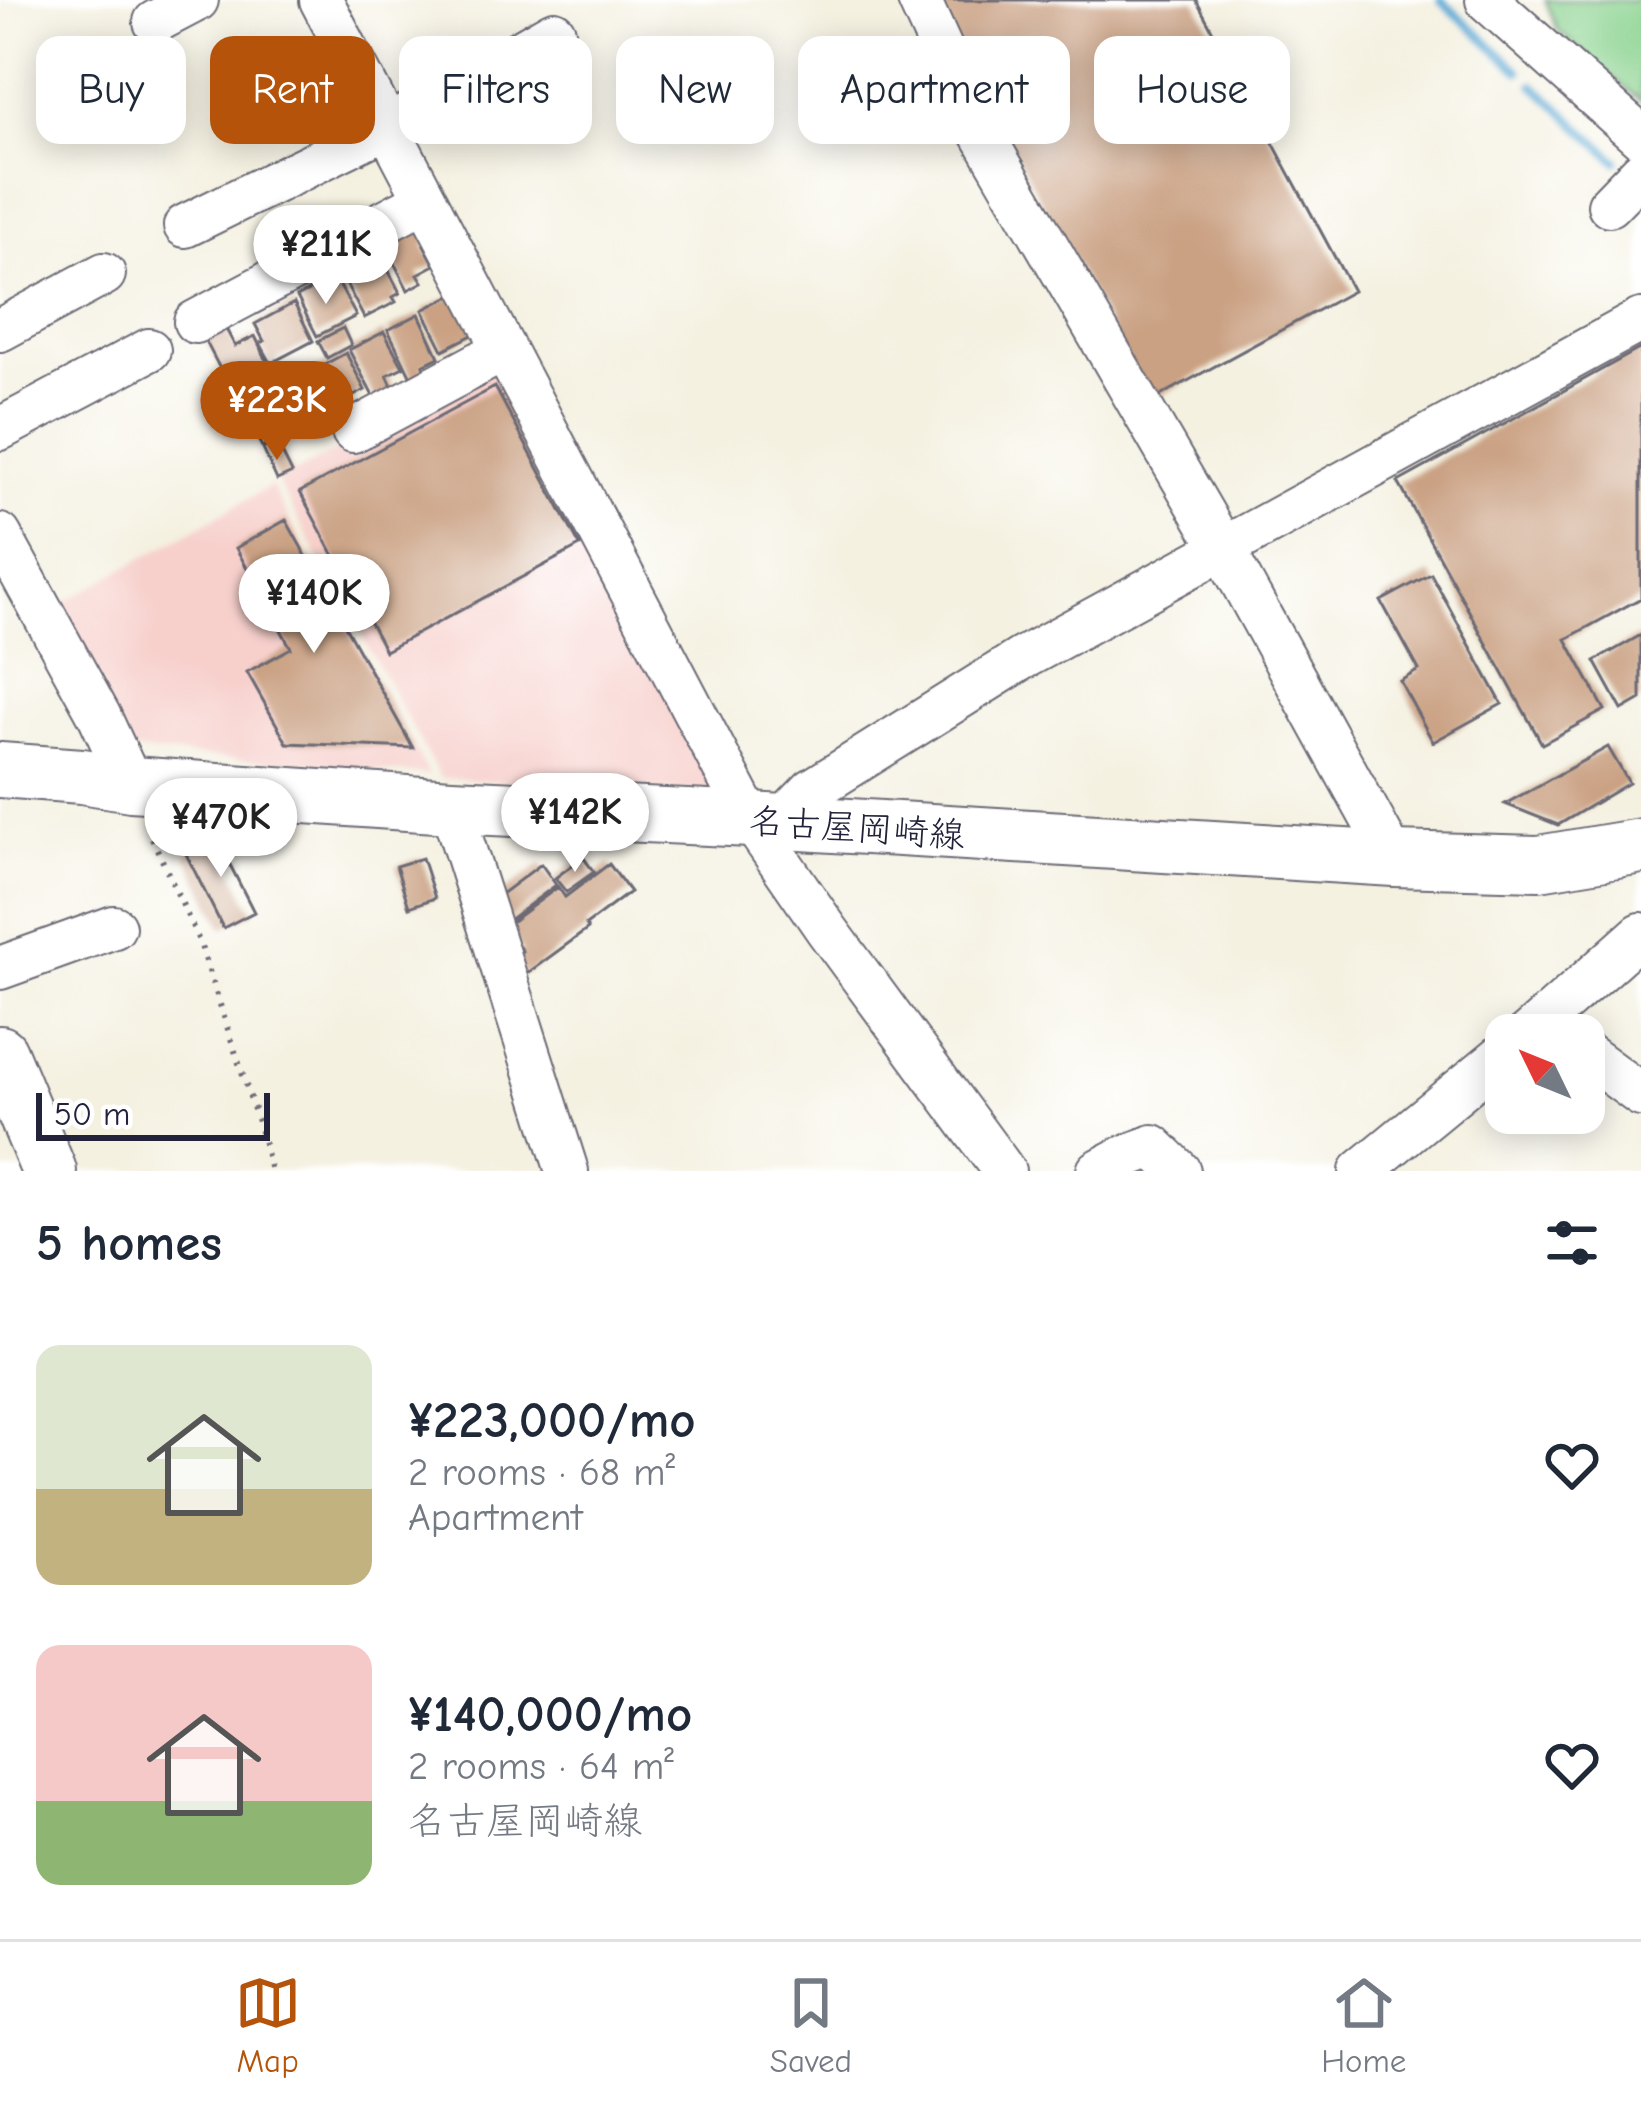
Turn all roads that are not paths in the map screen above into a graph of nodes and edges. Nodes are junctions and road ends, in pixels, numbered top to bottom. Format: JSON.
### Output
{"nodes":[{"id":1,"x":197,"y":0,"type":"edge"},
{"id":2,"x":321,"y":0,"type":"edge"},
{"id":3,"x":920,"y":0,"type":"edge"},
{"id":4,"x":1487,"y":0,"type":"edge"},
{"id":5,"x":155,"y":22,"type":"dead end"},
{"id":6,"x":554,"y":32,"type":"dead end"},
{"id":7,"x":387,"y":127,"type":"junction"},
{"id":8,"x":1641,"y":137,"type":"edge"},
{"id":9,"x":1641,"y":172,"type":"edge"},
{"id":10,"x":425,"y":200,"type":"junction"},
{"id":11,"x":1609,"y":205,"type":"dead end"},
{"id":12,"x":185,"y":226,"type":"dead end"},
{"id":13,"x":104,"y":274,"type":"dead end"},
{"id":14,"x":1641,"y":320,"type":"edge"},
{"id":15,"x":196,"y":322,"type":"dead end"},
{"id":16,"x":0,"y":330,"type":"edge"},
{"id":17,"x":149,"y":350,"type":"dead end"},
{"id":18,"x":504,"y":350,"type":"junction"},
{"id":19,"x":0,"y":429,"type":"edge"},
{"id":20,"x":353,"y":431,"type":"dead end"},
{"id":21,"x":0,"y":535,"type":"edge"},
{"id":22,"x":1224,"y":550,"type":"junction"},
{"id":23,"x":0,"y":770,"type":"edge"},
{"id":24,"x":130,"y":784,"type":"junction"},
{"id":25,"x":451,"y":806,"type":"junction"},
{"id":26,"x":766,"y":821,"type":"junction"},
{"id":27,"x":1641,"y":846,"type":"edge"},
{"id":28,"x":1394,"y":859,"type":"junction"},
{"id":29,"x":114,"y":927,"type":"dead end"},
{"id":30,"x":1641,"y":934,"type":"edge"},
{"id":31,"x":0,"y":968,"type":"edge"},
{"id":32,"x":1560,"y":1014,"type":"edge"},
{"id":33,"x":0,"y":1053,"type":"edge"},
{"id":34,"x":1605,"y":1068,"type":"edge"},
{"id":35,"x":1485,"y":1069,"type":"edge"},
{"id":36,"x":1641,"y":1095,"type":"edge"},
{"id":37,"x":49,"y":1171,"type":"edge"},
{"id":38,"x":567,"y":1171,"type":"edge"},
{"id":39,"x":1004,"y":1171,"type":"edge"},
{"id":40,"x":1098,"y":1171,"type":"edge"},
{"id":41,"x":1179,"y":1171,"type":"edge"},
{"id":42,"x":1361,"y":1171,"type":"edge"}],
"edges":[{"from":1,"to":5,"type":"street"},
{"from":2,"to":7,"type":"street"},
{"from":3,"to":22,"type":"street"},
{"from":4,"to":8,"type":"street"},
{"from":6,"to":7,"type":"street"},
{"from":7,"to":10,"type":"street"},
{"from":7,"to":12,"type":"street"},
{"from":9,"to":11,"type":"street"},
{"from":10,"to":15,"type":"street"},
{"from":10,"to":18,"type":"street"},
{"from":13,"to":16,"type":"street"},
{"from":14,"to":22,"type":"street"},
{"from":17,"to":19,"type":"street"},
{"from":18,"to":20,"type":"street"},
{"from":18,"to":26,"type":"street"},
{"from":21,"to":24,"type":"street"},
{"from":22,"to":26,"type":"street"},
{"from":22,"to":28,"type":"street"},
{"from":23,"to":24,"type":"main road","name":"名古屋岡崎線"},
{"from":24,"to":25,"type":"main road","name":"名古屋岡崎線"},
{"from":25,"to":26,"type":"main road","name":"名古屋岡崎線"},
{"from":25,"to":38,"type":"street"},
{"from":26,"to":28,"type":"main road","name":"名古屋岡崎線"},
{"from":26,"to":39,"type":"street"},
{"from":27,"to":28,"type":"main road","name":"名古屋岡崎線"},
{"from":29,"to":31,"type":"street"},
{"from":30,"to":32,"type":"street"},
{"from":33,"to":37,"type":"main road"},
{"from":34,"to":36,"type":"street"},
{"from":35,"to":42,"type":"street"},
{"from":40,"to":41,"type":"street"}]}
